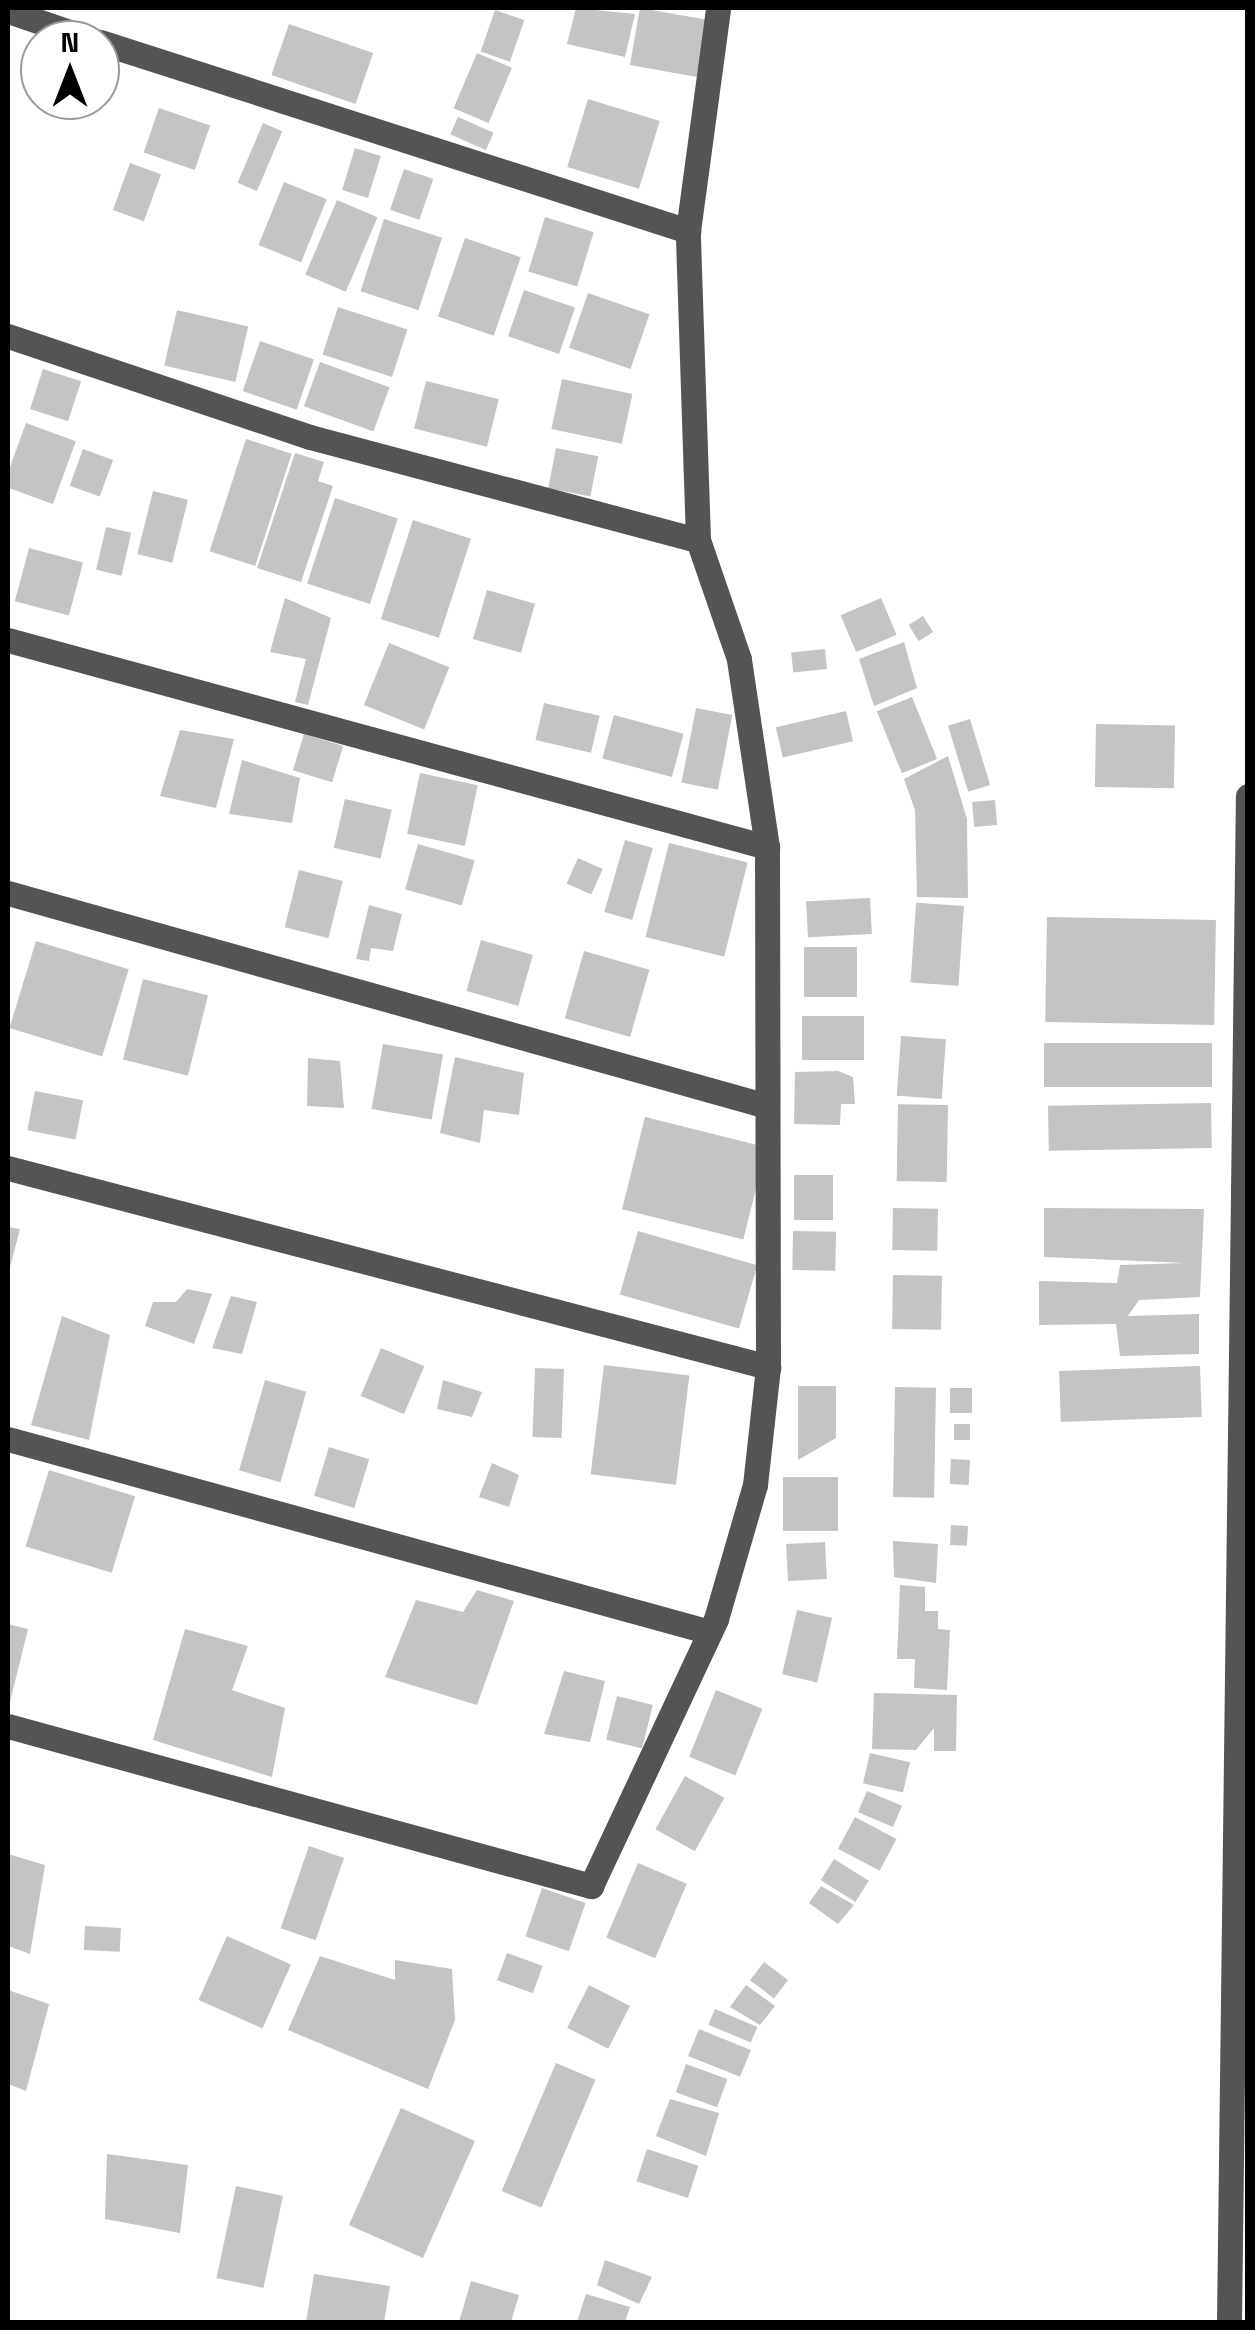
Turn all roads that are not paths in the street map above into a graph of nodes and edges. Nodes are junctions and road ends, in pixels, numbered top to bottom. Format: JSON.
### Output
{"nodes":[{"id":1,"x":718,"y":8,"type":"edge"},
{"id":2,"x":8,"y":11,"type":"edge"},
{"id":3,"x":35,"y":20,"type":"edge"},
{"id":4,"x":120,"y":48,"type":"edge"},
{"id":5,"x":688,"y":231,"type":"junction"},
{"id":6,"x":8,"y":336,"type":"edge"},
{"id":7,"x":698,"y":540,"type":"junction"},
{"id":8,"x":8,"y":640,"type":"edge"},
{"id":9,"x":1248,"y":796,"type":"edge"},
{"id":10,"x":767,"y":847,"type":"junction"},
{"id":11,"x":8,"y":892,"type":"edge"},
{"id":12,"x":767,"y":1106,"type":"junction"},
{"id":13,"x":8,"y":1168,"type":"edge"},
{"id":14,"x":768,"y":1366,"type":"junction"},
{"id":15,"x":1244,"y":1405,"type":"edge"},
{"id":16,"x":8,"y":1440,"type":"edge"},
{"id":17,"x":710,"y":1632,"type":"junction"},
{"id":18,"x":8,"y":1726,"type":"edge"},
{"id":19,"x":1239,"y":2262,"type":"edge"},
{"id":20,"x":1230,"y":2322,"type":"edge"}],
"edges":[{"from":1,"to":5,"type":"street"},
{"from":2,"to":3,"type":"street"},
{"from":4,"to":5,"type":"street"},
{"from":5,"to":7,"type":"street"},
{"from":6,"to":7,"type":"street"},
{"from":7,"to":10,"type":"street"},
{"from":8,"to":10,"type":"street"},
{"from":9,"to":15,"type":"street"},
{"from":10,"to":12,"type":"street"},
{"from":11,"to":12,"type":"street"},
{"from":12,"to":14,"type":"street"},
{"from":13,"to":14,"type":"street"},
{"from":14,"to":17,"type":"street"},
{"from":15,"to":19,"type":"street"},
{"from":16,"to":17,"type":"street"},
{"from":17,"to":18,"type":"street"},
{"from":19,"to":20,"type":"street"}]}
